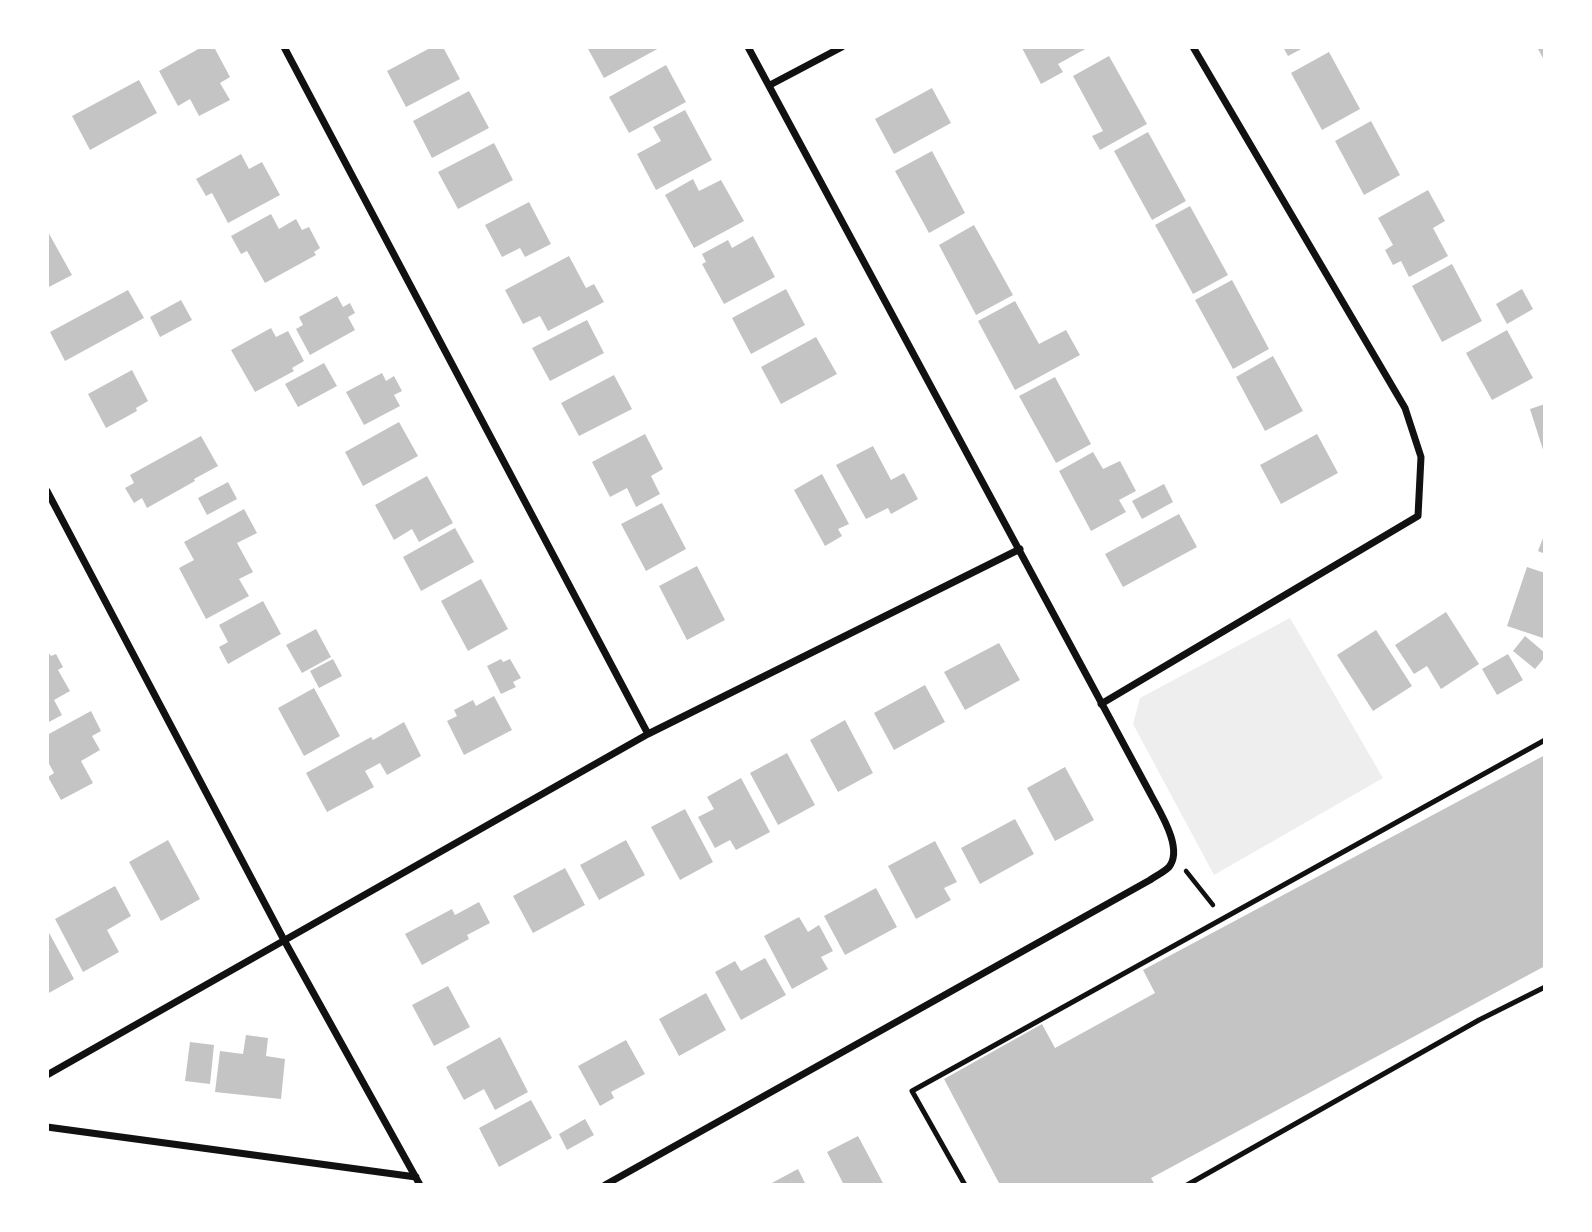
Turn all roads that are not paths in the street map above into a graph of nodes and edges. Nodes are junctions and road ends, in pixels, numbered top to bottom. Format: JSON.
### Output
{"nodes":[{"id":1,"x":284,"y":47,"type":"edge"},
{"id":2,"x":748,"y":47,"type":"edge"},
{"id":3,"x":842,"y":47,"type":"edge"},
{"id":4,"x":1193,"y":47,"type":"edge"},
{"id":5,"x":770,"y":85,"type":"junction"},
{"id":6,"x":47,"y":491,"type":"edge"},
{"id":7,"x":1020,"y":549,"type":"junction"},
{"id":8,"x":1101,"y":704,"type":"junction"},
{"id":9,"x":648,"y":734,"type":"junction"},
{"id":10,"x":1545,"y":740,"type":"edge"},
{"id":11,"x":284,"y":940,"type":"junction"},
{"id":12,"x":1545,"y":987,"type":"edge"},
{"id":13,"x":47,"y":1075,"type":"edge"},
{"id":14,"x":47,"y":1127,"type":"edge"},
{"id":15,"x":418,"y":1181,"type":"edge"},
{"id":16,"x":605,"y":1185,"type":"edge"},
{"id":17,"x":965,"y":1185,"type":"edge"},
{"id":18,"x":1187,"y":1185,"type":"edge"}],
"edges":[{"from":1,"to":9,"type":"street"},
{"from":2,"to":5,"type":"street"},
{"from":3,"to":5,"type":"street"},
{"from":4,"to":8,"type":"street"},
{"from":5,"to":7,"type":"street"},
{"from":6,"to":11,"type":"street"},
{"from":7,"to":8,"type":"street"},
{"from":7,"to":9,"type":"street"},
{"from":8,"to":16,"type":"street"},
{"from":9,"to":11,"type":"street"},
{"from":10,"to":17,"type":"lane"},
{"from":11,"to":13,"type":"street"},
{"from":11,"to":15,"type":"street"},
{"from":12,"to":18,"type":"lane"},
{"from":14,"to":15,"type":"street"}]}
